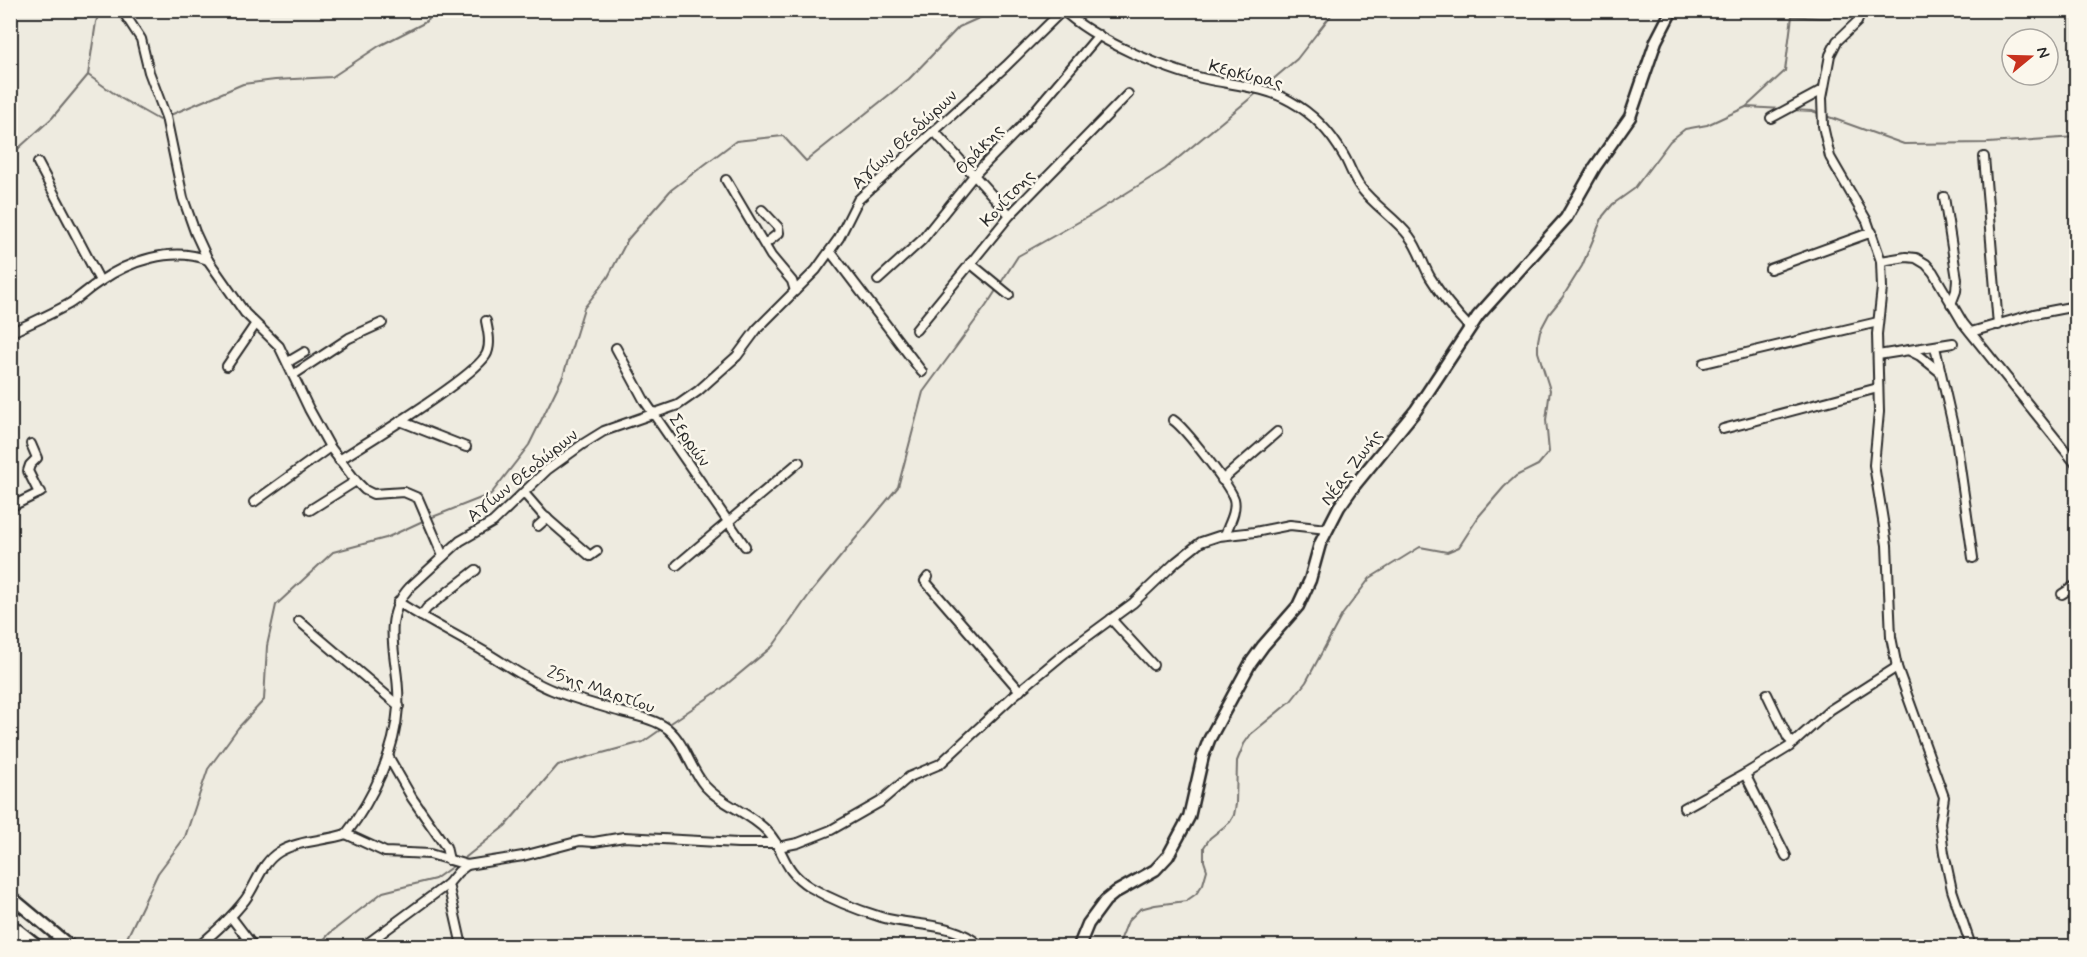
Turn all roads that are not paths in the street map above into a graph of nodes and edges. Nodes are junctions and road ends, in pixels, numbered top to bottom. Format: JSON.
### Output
{"nodes":[{"id":1,"x":122,"y":10,"type":"edge"},
{"id":2,"x":1672,"y":10,"type":"edge"},
{"id":3,"x":1861,"y":10,"type":"edge"},
{"id":4,"x":1063,"y":11,"type":"edge"},
{"id":5,"x":1099,"y":35,"type":"junction"},
{"id":6,"x":1823,"y":90,"type":"junction"},
{"id":7,"x":1128,"y":94,"type":"dead end"},
{"id":8,"x":1771,"y":118,"type":"dead end"},
{"id":9,"x":934,"y":131,"type":"junction"},
{"id":10,"x":1984,"y":157,"type":"dead end"},
{"id":11,"x":38,"y":163,"type":"dead end"},
{"id":12,"x":975,"y":174,"type":"junction"},
{"id":13,"x":726,"y":180,"type":"dead end"},
{"id":14,"x":1944,"y":197,"type":"dead end"},
{"id":15,"x":762,"y":210,"type":"dead end"},
{"id":16,"x":1010,"y":215,"type":"junction"},
{"id":17,"x":1872,"y":232,"type":"junction"},
{"id":18,"x":765,"y":244,"type":"junction"},
{"id":19,"x":200,"y":245,"type":"junction"},
{"id":20,"x":830,"y":251,"type":"junction"},
{"id":21,"x":181,"y":254,"type":"junction"},
{"id":22,"x":208,"y":260,"type":"junction"},
{"id":23,"x":1881,"y":261,"type":"junction"},
{"id":24,"x":970,"y":263,"type":"junction"},
{"id":25,"x":1770,"y":269,"type":"dead end"},
{"id":26,"x":878,"y":280,"type":"dead end"},
{"id":27,"x":100,"y":281,"type":"junction"},
{"id":28,"x":795,"y":291,"type":"junction"},
{"id":29,"x":1009,"y":296,"type":"dead end"},
{"id":30,"x":1951,"y":304,"type":"junction"},
{"id":31,"x":2076,"y":306,"type":"edge"},
{"id":32,"x":486,"y":321,"type":"dead end"},
{"id":33,"x":1878,"y":322,"type":"junction"},
{"id":34,"x":382,"y":323,"type":"dead end"},
{"id":35,"x":255,"y":325,"type":"junction"},
{"id":36,"x":1998,"y":325,"type":"junction"},
{"id":37,"x":1469,"y":327,"type":"junction"},
{"id":38,"x":916,"y":330,"type":"dead end"},
{"id":39,"x":1971,"y":332,"type":"junction"},
{"id":40,"x":10,"y":333,"type":"edge"},
{"id":41,"x":1953,"y":343,"type":"dead end"},
{"id":42,"x":1935,"y":347,"type":"junction"},
{"id":43,"x":616,"y":348,"type":"dead end"},
{"id":44,"x":1910,"y":351,"type":"junction"},
{"id":45,"x":305,"y":352,"type":"dead end"},
{"id":46,"x":1878,"y":356,"type":"junction"},
{"id":47,"x":288,"y":362,"type":"junction"},
{"id":48,"x":1704,"y":363,"type":"dead end"},
{"id":49,"x":226,"y":366,"type":"dead end"},
{"id":50,"x":922,"y":372,"type":"dead end"},
{"id":51,"x":1940,"y":372,"type":"junction"},
{"id":52,"x":293,"y":375,"type":"junction"},
{"id":53,"x":1878,"y":388,"type":"junction"},
{"id":54,"x":654,"y":414,"type":"junction"},
{"id":55,"x":1173,"y":420,"type":"dead end"},
{"id":56,"x":400,"y":422,"type":"junction"},
{"id":57,"x":1723,"y":429,"type":"dead end"},
{"id":58,"x":1277,"y":432,"type":"dead end"},
{"id":59,"x":31,"y":444,"type":"dead end"},
{"id":60,"x":330,"y":447,"type":"junction"},
{"id":61,"x":466,"y":447,"type":"dead end"},
{"id":62,"x":339,"y":460,"type":"junction"},
{"id":63,"x":800,"y":462,"type":"dead end"},
{"id":64,"x":2076,"y":464,"type":"edge"},
{"id":65,"x":1222,"y":480,"type":"junction"},
{"id":66,"x":356,"y":482,"type":"junction"},
{"id":67,"x":524,"y":493,"type":"junction"},
{"id":68,"x":255,"y":502,"type":"dead end"},
{"id":69,"x":10,"y":507,"type":"edge"},
{"id":70,"x":310,"y":510,"type":"dead end"},
{"id":71,"x":547,"y":518,"type":"junction"},
{"id":72,"x":728,"y":522,"type":"junction"},
{"id":73,"x":538,"y":526,"type":"dead end"},
{"id":74,"x":1327,"y":529,"type":"junction"},
{"id":75,"x":1225,"y":535,"type":"junction"},
{"id":76,"x":745,"y":546,"type":"dead end"},
{"id":77,"x":597,"y":551,"type":"dead end"},
{"id":78,"x":443,"y":556,"type":"junction"},
{"id":79,"x":1973,"y":558,"type":"dead end"},
{"id":80,"x":677,"y":566,"type":"dead end"},
{"id":81,"x":476,"y":570,"type":"dead end"},
{"id":82,"x":928,"y":578,"type":"dead end"},
{"id":83,"x":2076,"y":585,"type":"edge"},
{"id":84,"x":2062,"y":594,"type":"dead end"},
{"id":85,"x":398,"y":602,"type":"junction"},
{"id":86,"x":420,"y":616,"type":"junction"},
{"id":87,"x":1112,"y":620,"type":"junction"},
{"id":88,"x":299,"y":621,"type":"dead end"},
{"id":89,"x":1153,"y":665,"type":"dead end"},
{"id":90,"x":1897,"y":667,"type":"junction"},
{"id":91,"x":1020,"y":691,"type":"junction"},
{"id":92,"x":1767,"y":694,"type":"dead end"},
{"id":93,"x":399,"y":706,"type":"junction"},
{"id":94,"x":1793,"y":743,"type":"junction"},
{"id":95,"x":388,"y":756,"type":"junction"},
{"id":96,"x":1745,"y":774,"type":"junction"},
{"id":97,"x":1684,"y":808,"type":"dead end"},
{"id":98,"x":346,"y":834,"type":"junction"},
{"id":99,"x":777,"y":845,"type":"junction"},
{"id":100,"x":1785,"y":856,"type":"dead end"},
{"id":101,"x":449,"y":860,"type":"junction"},
{"id":102,"x":467,"y":865,"type":"junction"},
{"id":103,"x":448,"y":884,"type":"junction"},
{"id":104,"x":10,"y":896,"type":"edge"},
{"id":105,"x":231,"y":917,"type":"junction"},
{"id":106,"x":10,"y":926,"type":"edge"},
{"id":107,"x":35,"y":946,"type":"edge"},
{"id":108,"x":70,"y":946,"type":"edge"},
{"id":109,"x":199,"y":946,"type":"edge"},
{"id":110,"x":253,"y":946,"type":"edge"},
{"id":111,"x":364,"y":946,"type":"edge"},
{"id":112,"x":462,"y":946,"type":"edge"},
{"id":113,"x":980,"y":946,"type":"edge"},
{"id":114,"x":1079,"y":946,"type":"edge"},
{"id":115,"x":1971,"y":946,"type":"edge"}],
"edges":[{"from":1,"to":19,"type":"street"},
{"from":2,"to":37,"type":"street","name":"Νέας Ζωής"},
{"from":3,"to":6,"type":"street"},
{"from":4,"to":5,"type":"street","name":"Κερκύρας"},
{"from":4,"to":9,"type":"street","name":"Αγίων Θεοδώρων"},
{"from":5,"to":12,"type":"street","name":"Θράκης"},
{"from":5,"to":37,"type":"street","name":"Κερκύρας"},
{"from":6,"to":8,"type":"street"},
{"from":6,"to":17,"type":"street"},
{"from":7,"to":16,"type":"street","name":"Κονίτσης"},
{"from":9,"to":12,"type":"street"},
{"from":9,"to":20,"type":"street","name":"Αγίων Θεοδώρων"},
{"from":10,"to":36,"type":"street"},
{"from":11,"to":27,"type":"street"},
{"from":12,"to":16,"type":"street"},
{"from":12,"to":26,"type":"street","name":"Θράκης"},
{"from":13,"to":18,"type":"street"},
{"from":14,"to":30,"type":"street"},
{"from":15,"to":18,"type":"street"},
{"from":16,"to":24,"type":"street","name":"Κονίτσης"},
{"from":17,"to":23,"type":"street"},
{"from":17,"to":25,"type":"street"},
{"from":18,"to":28,"type":"street"},
{"from":19,"to":21,"type":"street"},
{"from":19,"to":22,"type":"street"},
{"from":20,"to":28,"type":"street","name":"Αγίων Θεοδώρων"},
{"from":20,"to":50,"type":"street"},
{"from":21,"to":22,"type":"street"},
{"from":21,"to":27,"type":"street"},
{"from":22,"to":35,"type":"street"},
{"from":23,"to":30,"type":"street"},
{"from":23,"to":33,"type":"street"},
{"from":24,"to":29,"type":"street"},
{"from":24,"to":38,"type":"street","name":"Κονίτσης"},
{"from":27,"to":40,"type":"street"},
{"from":28,"to":54,"type":"street","name":"Αγίων Θεοδώρων"},
{"from":30,"to":39,"type":"street"},
{"from":31,"to":36,"type":"street"},
{"from":32,"to":56,"type":"street"},
{"from":33,"to":46,"type":"street"},
{"from":33,"to":48,"type":"street"},
{"from":34,"to":52,"type":"street"},
{"from":35,"to":47,"type":"street"},
{"from":35,"to":49,"type":"street"},
{"from":36,"to":39,"type":"street"},
{"from":37,"to":74,"type":"street","name":"Νέας Ζωής"},
{"from":39,"to":64,"type":"street"},
{"from":41,"to":42,"type":"street"},
{"from":42,"to":44,"type":"street"},
{"from":42,"to":51,"type":"street"},
{"from":43,"to":54,"type":"street","name":"Σερρών"},
{"from":44,"to":46,"type":"street"},
{"from":44,"to":51,"type":"street"},
{"from":45,"to":47,"type":"street"},
{"from":46,"to":53,"type":"street"},
{"from":47,"to":52,"type":"street"},
{"from":51,"to":79,"type":"street"},
{"from":52,"to":60,"type":"street"},
{"from":53,"to":57,"type":"street"},
{"from":53,"to":90,"type":"street"},
{"from":54,"to":67,"type":"street","name":"Αγίων Θεοδώρων"},
{"from":54,"to":72,"type":"street","name":"Σερρών"},
{"from":55,"to":65,"type":"street"},
{"from":56,"to":61,"type":"street"},
{"from":56,"to":62,"type":"street"},
{"from":58,"to":65,"type":"street"},
{"from":59,"to":69,"type":"street"},
{"from":60,"to":62,"type":"street"},
{"from":60,"to":68,"type":"street"},
{"from":62,"to":66,"type":"street"},
{"from":63,"to":72,"type":"street"},
{"from":65,"to":75,"type":"street"},
{"from":66,"to":70,"type":"street"},
{"from":66,"to":78,"type":"street"},
{"from":67,"to":71,"type":"street"},
{"from":67,"to":78,"type":"street","name":"Αγίων Θεοδώρων"},
{"from":71,"to":73,"type":"street"},
{"from":71,"to":77,"type":"street"},
{"from":72,"to":76,"type":"street","name":"Σερρών"},
{"from":72,"to":80,"type":"street"},
{"from":74,"to":75,"type":"street"},
{"from":74,"to":114,"type":"street","name":"Νέας Ζωής"},
{"from":75,"to":87,"type":"street"},
{"from":78,"to":85,"type":"street","name":"Αγίων Θεοδώρων"},
{"from":81,"to":86,"type":"street"},
{"from":82,"to":91,"type":"street"},
{"from":83,"to":84,"type":"street"},
{"from":85,"to":86,"type":"street","name":"25ης Μαρτίου"},
{"from":85,"to":93,"type":"street"},
{"from":86,"to":99,"type":"street","name":"25ης Μαρτίου"},
{"from":87,"to":89,"type":"street"},
{"from":87,"to":91,"type":"street"},
{"from":88,"to":93,"type":"street"},
{"from":90,"to":94,"type":"street"},
{"from":90,"to":115,"type":"street"},
{"from":91,"to":99,"type":"street"},
{"from":92,"to":94,"type":"street"},
{"from":93,"to":95,"type":"street"},
{"from":94,"to":96,"type":"street"},
{"from":95,"to":98,"type":"street"},
{"from":95,"to":101,"type":"street"},
{"from":96,"to":97,"type":"street"},
{"from":96,"to":100,"type":"street"},
{"from":98,"to":101,"type":"street"},
{"from":98,"to":105,"type":"street"},
{"from":99,"to":102,"type":"street"},
{"from":99,"to":113,"type":"street","name":"25ης Μαρτίου"},
{"from":101,"to":102,"type":"street"},
{"from":102,"to":103,"type":"street"},
{"from":103,"to":111,"type":"street"},
{"from":103,"to":112,"type":"street"},
{"from":104,"to":108,"type":"street"},
{"from":105,"to":109,"type":"street"},
{"from":105,"to":110,"type":"street"},
{"from":106,"to":107,"type":"highway"}]}
